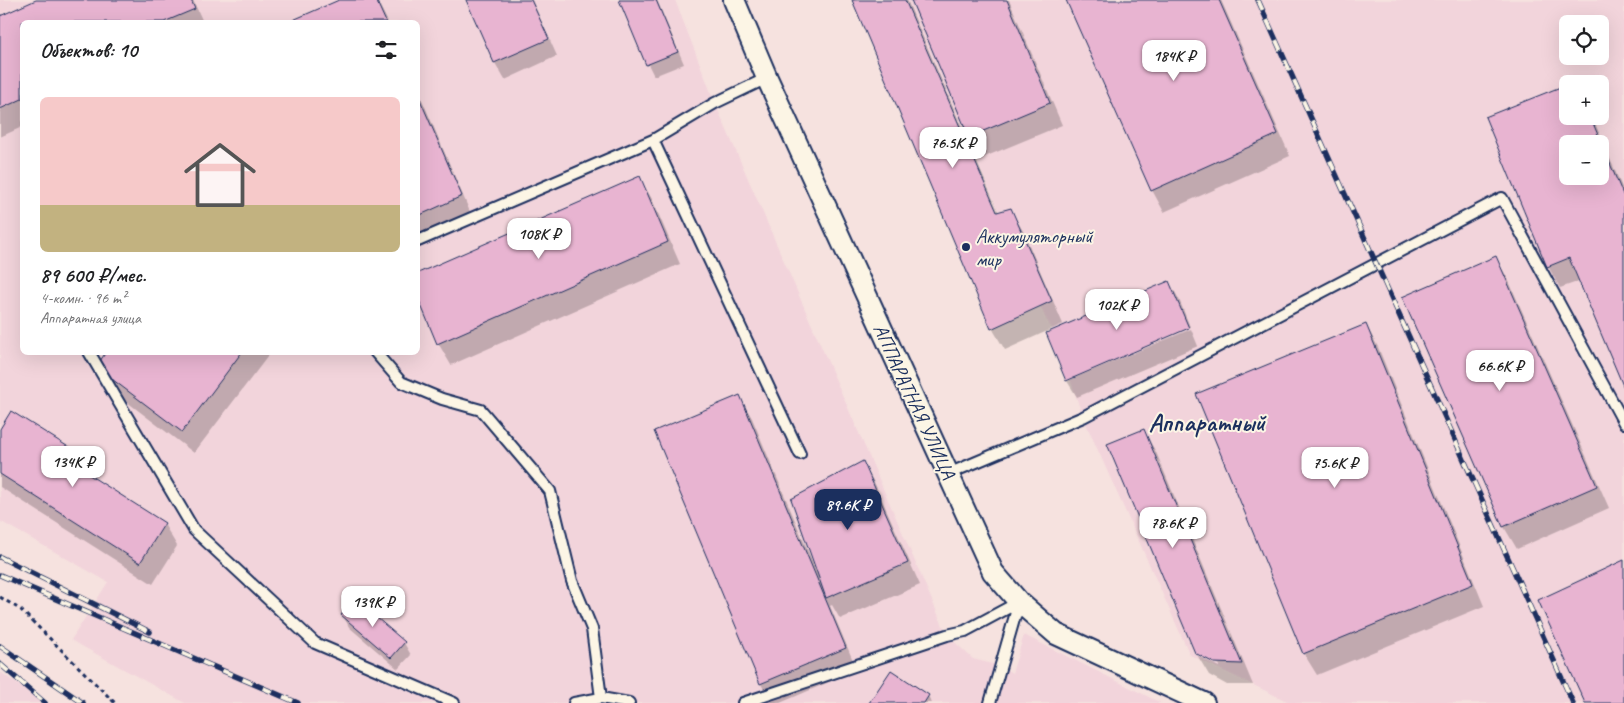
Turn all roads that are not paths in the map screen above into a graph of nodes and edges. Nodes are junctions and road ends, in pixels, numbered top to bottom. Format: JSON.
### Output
{"nodes":[{"id":1,"x":734,"y":0,"type":"edge"},
{"id":2,"x":767,"y":78,"type":"junction"},
{"id":3,"x":653,"y":140,"type":"junction"},
{"id":4,"x":420,"y":240,"type":"edge"},
{"id":5,"x":91,"y":355,"type":"edge"},
{"id":6,"x":378,"y":355,"type":"edge"},
{"id":7,"x":1624,"y":422,"type":"edge"},
{"id":8,"x":800,"y":454,"type":"dead end"},
{"id":9,"x":948,"y":474,"type":"junction"},
{"id":10,"x":1019,"y":602,"type":"junction"},
{"id":11,"x":601,"y":698,"type":"junction"},
{"id":12,"x":454,"y":703,"type":"edge"},
{"id":13,"x":574,"y":703,"type":"edge"},
{"id":14,"x":629,"y":703,"type":"edge"},
{"id":15,"x":743,"y":703,"type":"edge"},
{"id":16,"x":990,"y":703,"type":"edge"},
{"id":17,"x":1204,"y":703,"type":"edge"}],
"edges":[{"from":1,"to":2,"type":"street","name":"АППАРАТНАЯ УЛИЦА"},
{"from":2,"to":3,"type":"lane"},
{"from":2,"to":9,"type":"street","name":"АППАРАТНАЯ УЛИЦА"},
{"from":3,"to":4,"type":"lane"},
{"from":3,"to":8,"type":"lane"},
{"from":5,"to":12,"type":"lane"},
{"from":6,"to":11,"type":"lane"},
{"from":7,"to":9,"type":"lane"},
{"from":9,"to":10,"type":"street","name":"АППАРАТНАЯ УЛИЦА"},
{"from":10,"to":15,"type":"lane"},
{"from":10,"to":16,"type":"lane"},
{"from":10,"to":17,"type":"street","name":"АППАРАТНАЯ УЛИЦА"},
{"from":11,"to":13,"type":"lane"},
{"from":11,"to":14,"type":"lane"}]}
